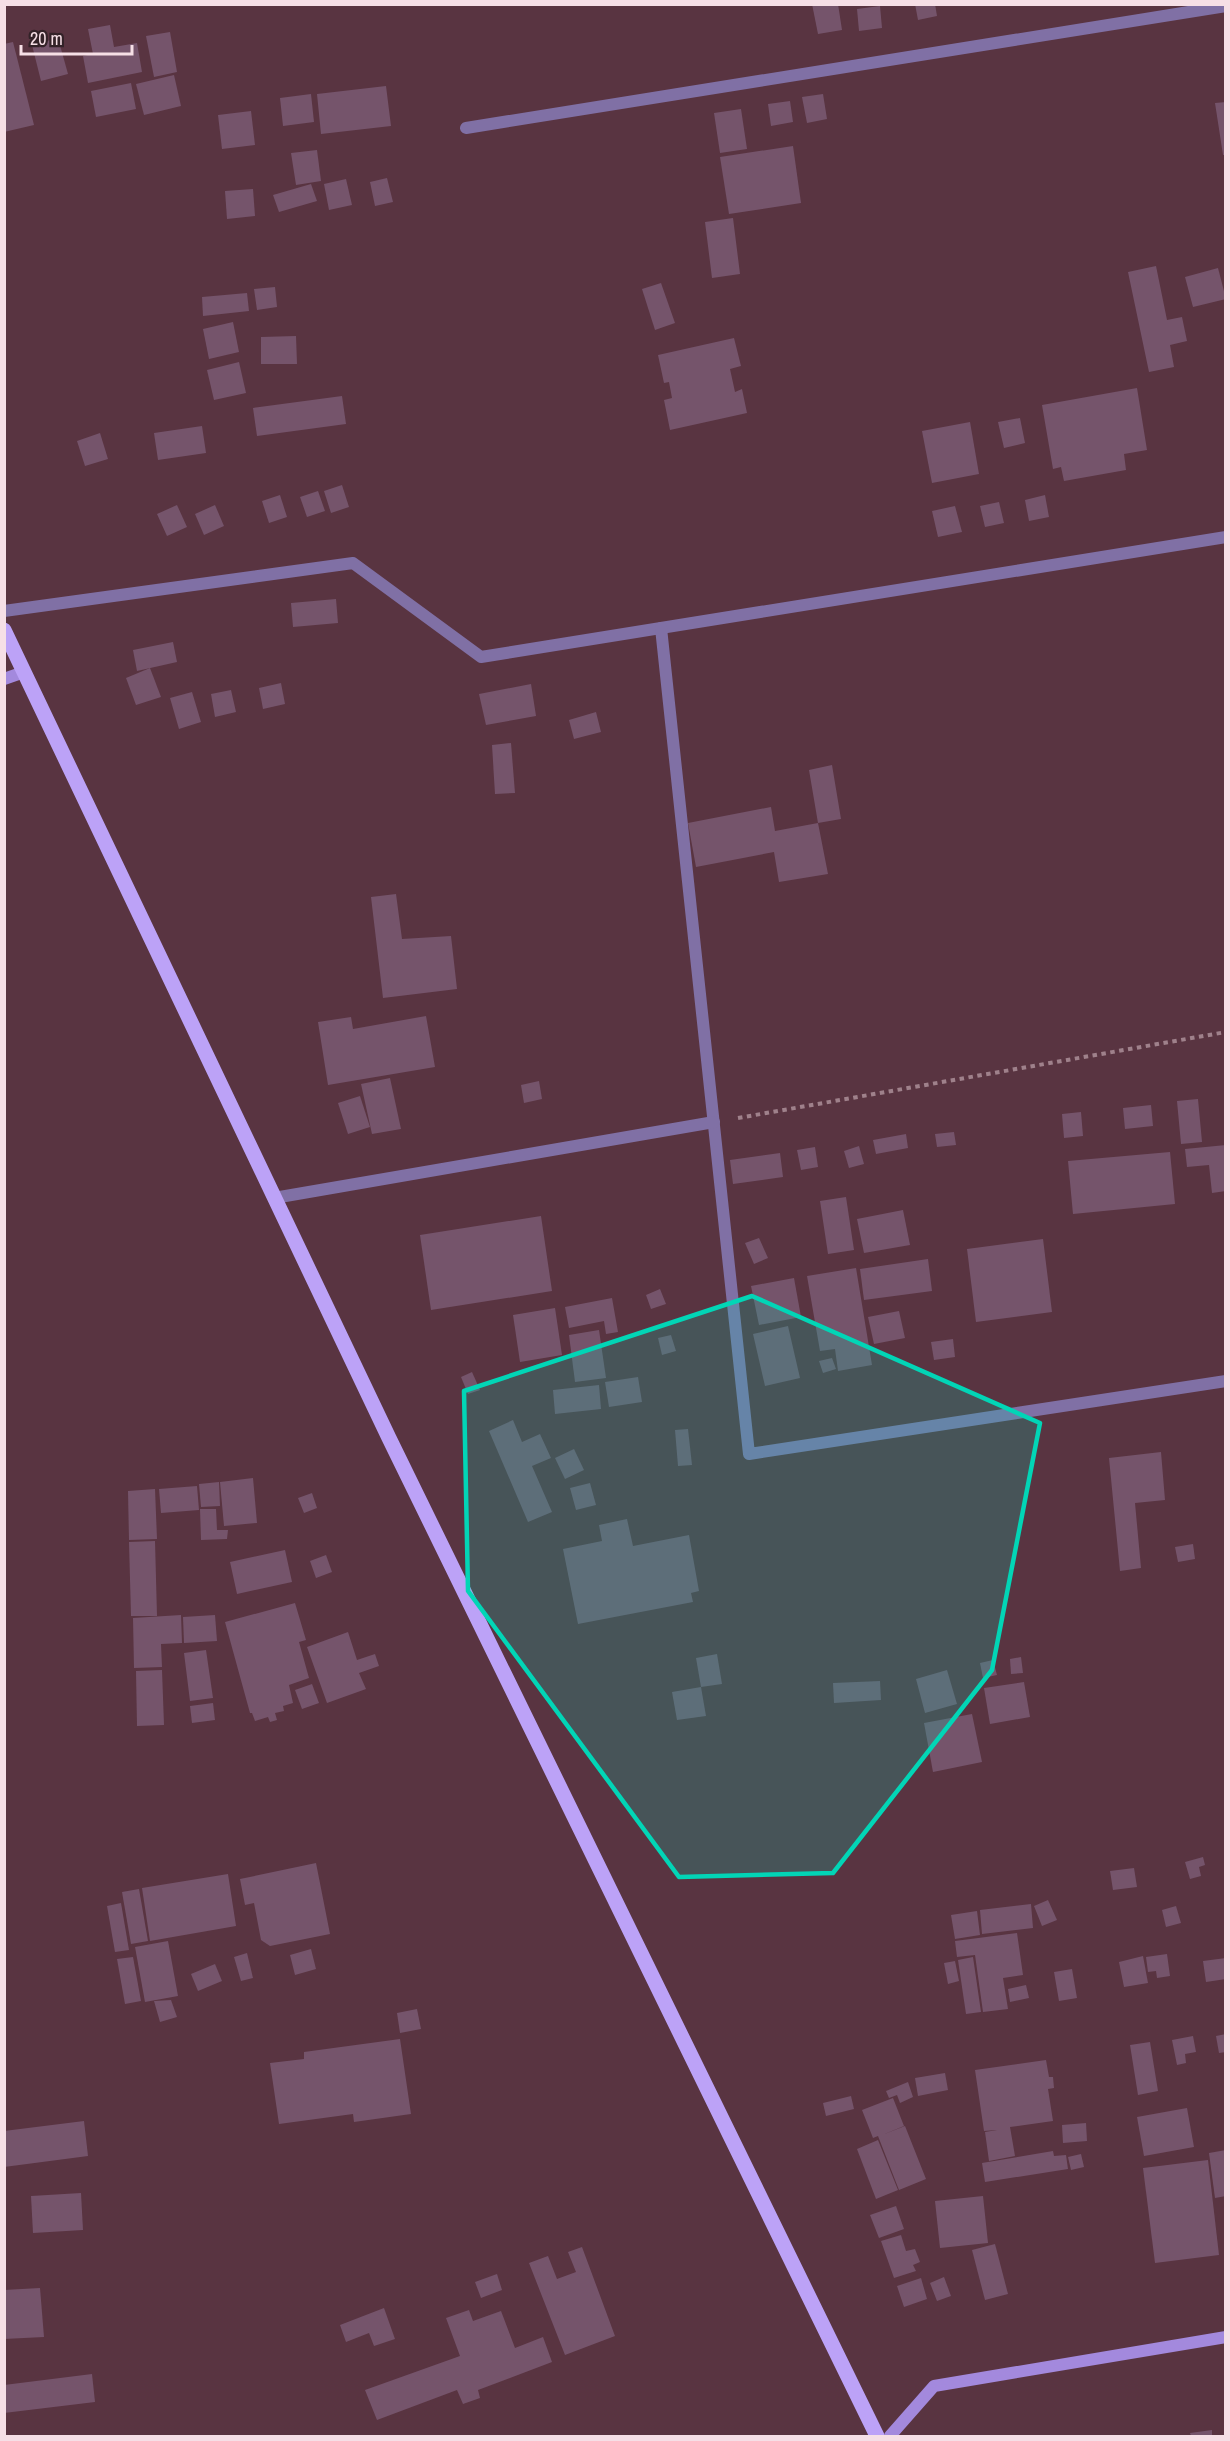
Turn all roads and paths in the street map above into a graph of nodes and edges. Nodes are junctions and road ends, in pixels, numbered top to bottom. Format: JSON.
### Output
{"nodes":[{"id":1,"x":1226,"y":6,"type":"edge"},
{"id":2,"x":466,"y":128,"type":"dead end"},
{"id":3,"x":1226,"y":537,"type":"edge"},
{"id":4,"x":4,"y":611,"type":"edge"},
{"id":5,"x":661,"y":628,"type":"junction"},
{"id":6,"x":4,"y":630,"type":"edge"},
{"id":7,"x":24,"y":672,"type":"junction"},
{"id":8,"x":4,"y":679,"type":"edge"},
{"id":9,"x":1226,"y":1032,"type":"edge"},
{"id":10,"x":714,"y":1122,"type":"junction"},
{"id":11,"x":274,"y":1198,"type":"junction"},
{"id":12,"x":1226,"y":1381,"type":"edge"},
{"id":13,"x":1226,"y":2337,"type":"edge"},
{"id":14,"x":877,"y":2436,"type":"edge"},
{"id":15,"x":890,"y":2436,"type":"edge"}],
"edges":[{"from":1,"to":2,"type":"street"},
{"from":3,"to":5,"type":"street"},
{"from":4,"to":5,"type":"street"},
{"from":5,"to":10,"type":"street"},
{"from":6,"to":7,"type":"main road"},
{"from":7,"to":8,"type":"street"},
{"from":7,"to":11,"type":"main road"},
{"from":9,"to":10,"type":"path"},
{"from":10,"to":11,"type":"street"},
{"from":10,"to":12,"type":"street"},
{"from":11,"to":14,"type":"main road"},
{"from":13,"to":15,"type":"street"}]}
